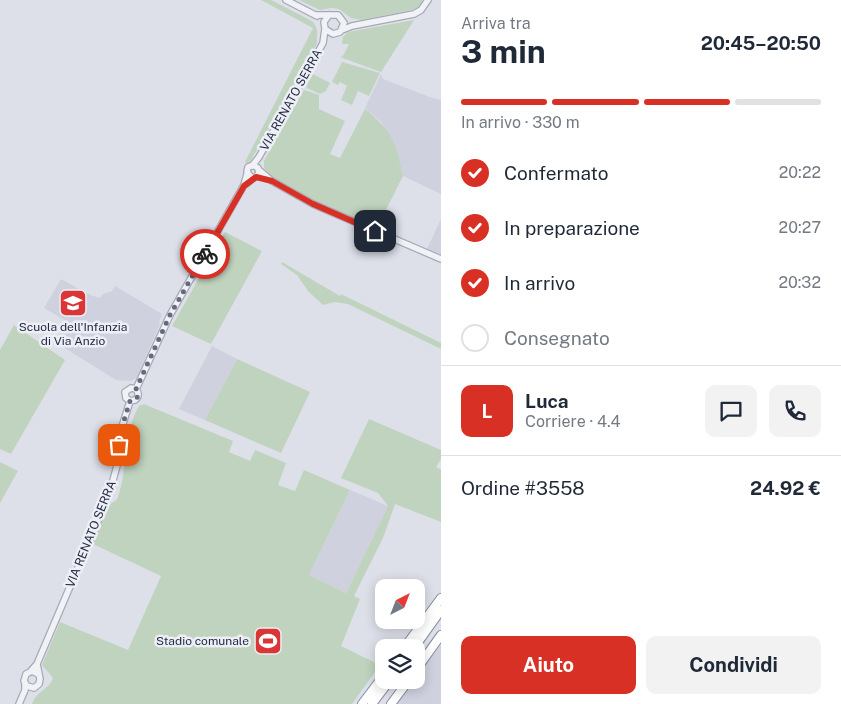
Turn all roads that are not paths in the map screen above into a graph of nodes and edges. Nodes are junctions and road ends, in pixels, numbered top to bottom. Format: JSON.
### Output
{"nodes":[{"id":1,"x":286,"y":0,"type":"edge"},
{"id":2,"x":428,"y":0,"type":"edge"},
{"id":3,"x":316,"y":15,"type":"junction"},
{"id":4,"x":328,"y":16,"type":"junction"},
{"id":5,"x":342,"y":19,"type":"junction"},
{"id":6,"x":357,"y":25,"type":"junction"},
{"id":7,"x":324,"y":26,"type":"junction"},
{"id":8,"x":342,"y":30,"type":"junction"},
{"id":9,"x":335,"y":34,"type":"junction"},
{"id":10,"x":324,"y":43,"type":"junction"},
{"id":11,"x":259,"y":157,"type":"junction"},
{"id":12,"x":252,"y":166,"type":"junction"},
{"id":13,"x":259,"y":169,"type":"junction"},
{"id":14,"x":247,"y":174,"type":"junction"},
{"id":15,"x":255,"y":177,"type":"junction"},
{"id":16,"x":272,"y":181,"type":"junction"},
{"id":17,"x":244,"y":186,"type":"junction"},
{"id":18,"x":441,"y":259,"type":"edge"},
{"id":19,"x":136,"y":389,"type":"junction"},
{"id":20,"x":130,"y":401,"type":"junction"},
{"id":21,"x":441,"y":598,"type":"edge"},
{"id":22,"x":441,"y":610,"type":"edge"},
{"id":23,"x":441,"y":635,"type":"edge"},
{"id":24,"x":411,"y":639,"type":"edge"},
{"id":25,"x":420,"y":639,"type":"edge"},
{"id":26,"x":425,"y":657,"type":"edge"},
{"id":27,"x":37,"y":664,"type":"junction"},
{"id":28,"x":30,"y":672,"type":"junction"},
{"id":29,"x":38,"y":674,"type":"junction"},
{"id":30,"x":25,"y":684,"type":"junction"},
{"id":31,"x":375,"y":687,"type":"edge"},
{"id":32,"x":34,"y":688,"type":"junction"},
{"id":33,"x":383,"y":689,"type":"edge"},
{"id":34,"x":402,"y":689,"type":"edge"},
{"id":35,"x":20,"y":704,"type":"edge"},
{"id":36,"x":24,"y":704,"type":"edge"},
{"id":37,"x":362,"y":704,"type":"edge"},
{"id":38,"x":372,"y":704,"type":"edge"},
{"id":39,"x":391,"y":704,"type":"edge"}],
"edges":[{"from":1,"to":3,"type":"street"},
{"from":2,"to":6,"type":"street"},
{"from":3,"to":4,"type":"street"},
{"from":3,"to":7,"type":"street"},
{"from":4,"to":5,"type":"street"},
{"from":4,"to":7,"type":"street"},
{"from":5,"to":6,"type":"street"},
{"from":5,"to":8,"type":"street"},
{"from":6,"to":8,"type":"street"},
{"from":7,"to":9,"type":"street"},
{"from":7,"to":10,"type":"street","name":"VIA RENATO SERRA"},
{"from":8,"to":9,"type":"street"},
{"from":9,"to":10,"type":"street","name":"VIA RENATO SERRA"},
{"from":10,"to":11,"type":"street","name":"VIA RENATO SERRA"},
{"from":11,"to":12,"type":"street","name":"VIA RENATO SERRA"},
{"from":11,"to":13,"type":"street","name":"VIA RENATO SERRA"},
{"from":12,"to":13,"type":"street"},
{"from":12,"to":14,"type":"street"},
{"from":13,"to":15,"type":"street"},
{"from":13,"to":16,"type":"street"},
{"from":14,"to":15,"type":"street"},
{"from":14,"to":17,"type":"street"},
{"from":15,"to":16,"type":"street"},
{"from":15,"to":17,"type":"street"},
{"from":16,"to":18,"type":"street"},
{"from":17,"to":19,"type":"street"},
{"from":19,"to":20,"type":"street"},
{"from":19,"to":20,"type":"street"},
{"from":20,"to":27,"type":"street","name":"VIA RENATO SERRA"},
{"from":21,"to":24,"type":"highway"},
{"from":22,"to":25,"type":"highway"},
{"from":23,"to":26,"type":"highway"},
{"from":27,"to":28,"type":"street","name":"VIA RENATO SERRA"},
{"from":27,"to":29,"type":"street","name":"VIA RENATO SERRA"},
{"from":28,"to":29,"type":"street"},
{"from":28,"to":30,"type":"street"},
{"from":29,"to":32,"type":"street"},
{"from":30,"to":32,"type":"street"},
{"from":30,"to":35,"type":"street"},
{"from":31,"to":37,"type":"highway"},
{"from":32,"to":36,"type":"street"},
{"from":33,"to":38,"type":"highway"},
{"from":34,"to":39,"type":"highway"}]}
